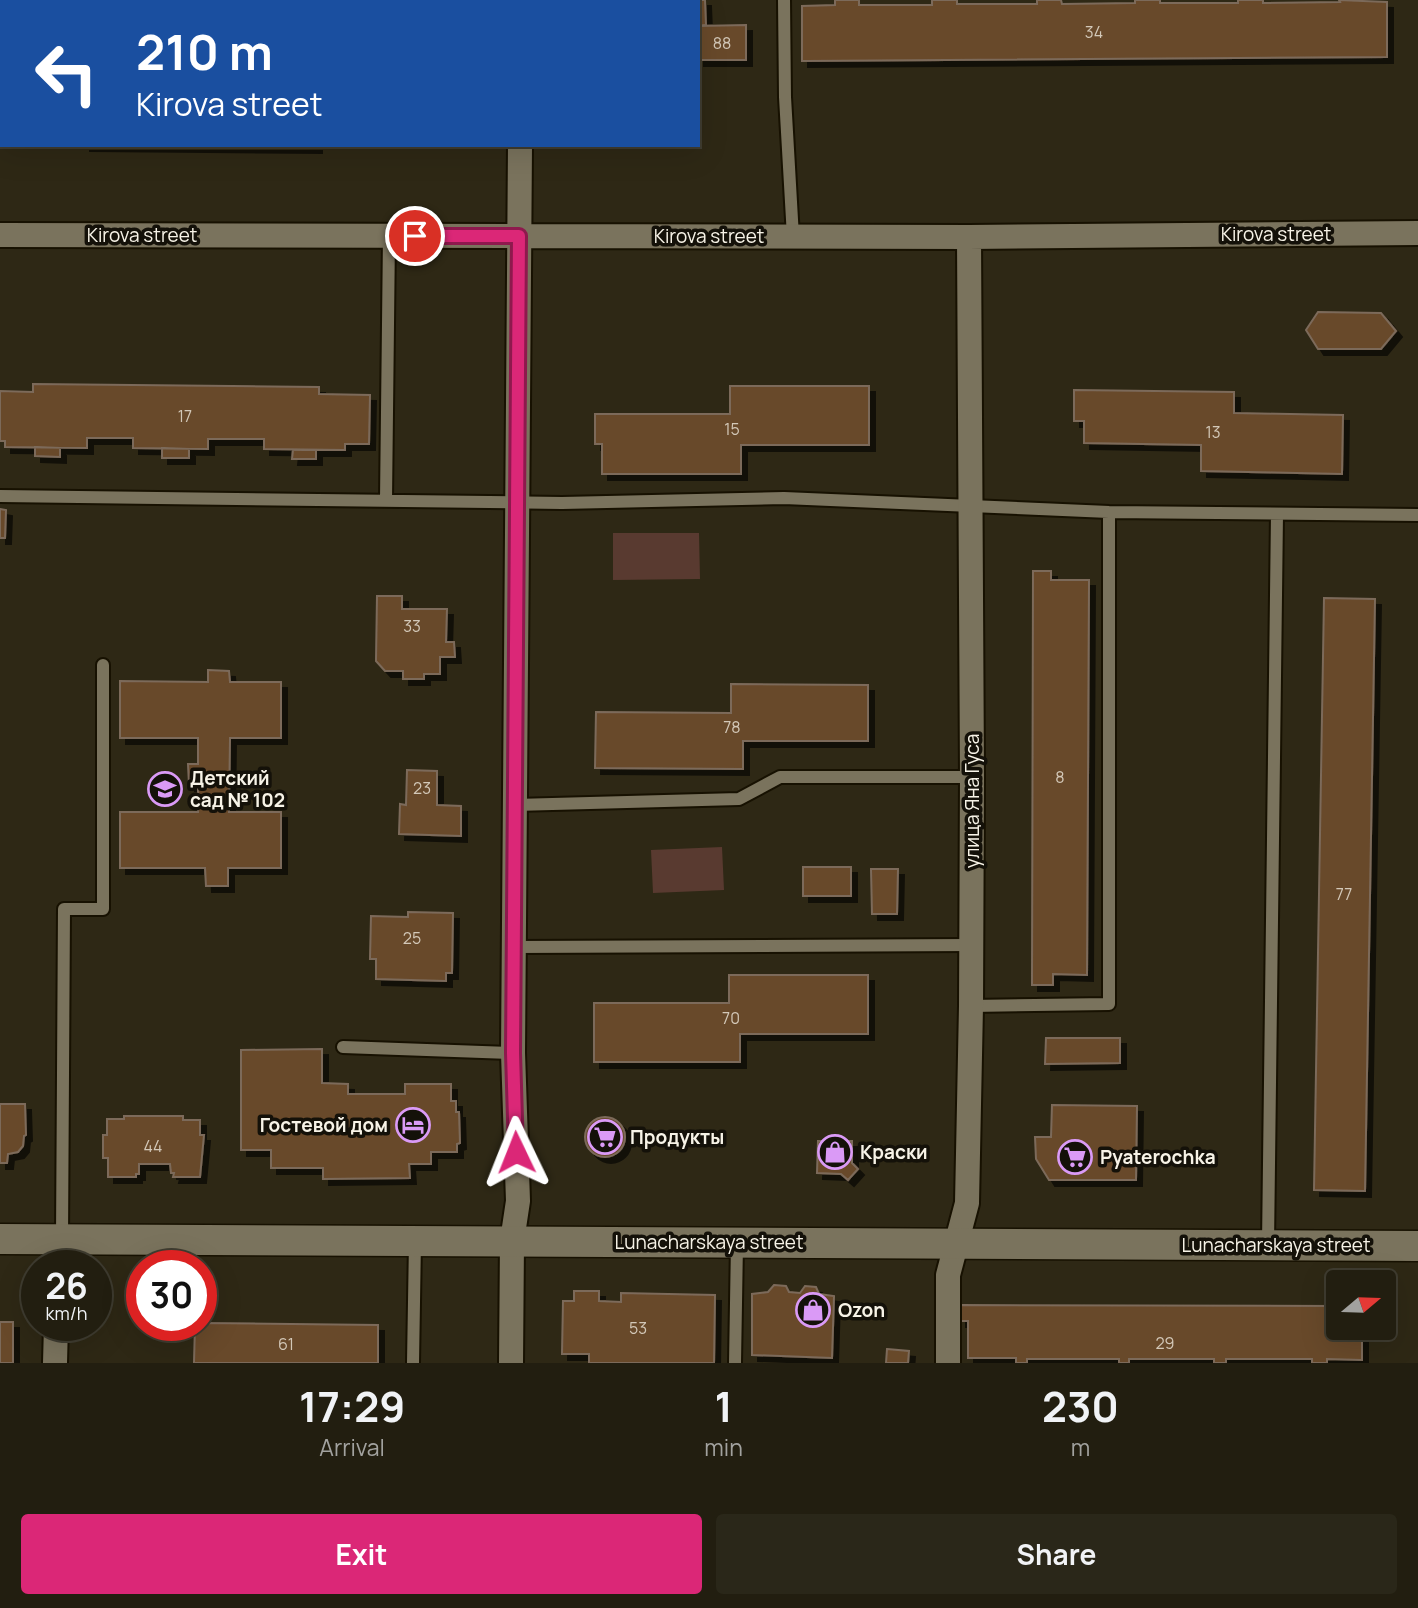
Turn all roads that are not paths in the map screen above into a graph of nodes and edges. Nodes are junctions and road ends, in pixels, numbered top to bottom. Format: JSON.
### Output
{"nodes":[{"id":1,"x":784,"y":0,"type":"edge"},
{"id":2,"x":520,"y":147,"type":"edge"},
{"id":3,"x":1418,"y":233,"type":"edge"},
{"id":4,"x":0,"y":235,"type":"edge"},
{"id":5,"x":389,"y":236,"type":"junction"},
{"id":6,"x":519,"y":236,"type":"junction"},
{"id":7,"x":793,"y":237,"type":"junction"},
{"id":8,"x":969,"y":237,"type":"junction"},
{"id":9,"x":0,"y":496,"type":"edge"},
{"id":10,"x":386,"y":500,"type":"junction"},
{"id":11,"x":518,"y":502,"type":"junction"},
{"id":12,"x":971,"y":506,"type":"junction"},
{"id":13,"x":1109,"y":512,"type":"junction"},
{"id":14,"x":1277,"y":514,"type":"junction"},
{"id":15,"x":1418,"y":514,"type":"edge"},
{"id":16,"x":103,"y":665,"type":"dead end"},
{"id":17,"x":972,"y":777,"type":"junction"},
{"id":18,"x":514,"y":805,"type":"junction"},
{"id":19,"x":972,"y":945,"type":"junction"},
{"id":20,"x":514,"y":947,"type":"junction"},
{"id":21,"x":971,"y":1006,"type":"junction"},
{"id":22,"x":343,"y":1047,"type":"dead end"},
{"id":23,"x":513,"y":1053,"type":"junction"},
{"id":24,"x":0,"y":1239,"type":"edge"},
{"id":25,"x":415,"y":1241,"type":"junction"},
{"id":26,"x":512,"y":1241,"type":"junction"},
{"id":27,"x":737,"y":1242,"type":"junction"},
{"id":28,"x":957,"y":1244,"type":"junction"},
{"id":29,"x":1268,"y":1245,"type":"junction"},
{"id":30,"x":1418,"y":1246,"type":"edge"},
{"id":31,"x":58,"y":1248,"type":"edge"},
{"id":32,"x":56,"y":1341,"type":"edge"},
{"id":33,"x":55,"y":1363,"type":"edge"},
{"id":34,"x":413,"y":1363,"type":"edge"},
{"id":35,"x":511,"y":1363,"type":"edge"},
{"id":36,"x":735,"y":1363,"type":"edge"},
{"id":37,"x":948,"y":1363,"type":"edge"}],
"edges":[{"from":1,"to":7,"type":"lane"},
{"from":2,"to":6,"type":"street"},
{"from":3,"to":8,"type":"street","name":"Kirova street"},
{"from":4,"to":5,"type":"street","name":"Kirova street"},
{"from":5,"to":6,"type":"street","name":"Kirova street"},
{"from":5,"to":10,"type":"lane"},
{"from":6,"to":7,"type":"street","name":"Kirova street"},
{"from":6,"to":11,"type":"street"},
{"from":7,"to":8,"type":"street","name":"Kirova street"},
{"from":8,"to":12,"type":"street","name":"улица Яна Гуса"},
{"from":9,"to":10,"type":"lane"},
{"from":10,"to":11,"type":"lane"},
{"from":11,"to":12,"type":"lane"},
{"from":11,"to":18,"type":"street"},
{"from":12,"to":13,"type":"lane"},
{"from":12,"to":17,"type":"street","name":"улица Яна Гуса"},
{"from":13,"to":14,"type":"lane"},
{"from":13,"to":21,"type":"lane"},
{"from":14,"to":15,"type":"lane"},
{"from":14,"to":29,"type":"lane"},
{"from":16,"to":31,"type":"lane"},
{"from":17,"to":18,"type":"lane"},
{"from":17,"to":19,"type":"street","name":"улица Яна Гуса"},
{"from":18,"to":20,"type":"street"},
{"from":19,"to":20,"type":"lane"},
{"from":19,"to":21,"type":"street","name":"улица Яна Гуса"},
{"from":20,"to":23,"type":"street"},
{"from":21,"to":28,"type":"street","name":"улица Яна Гуса"},
{"from":22,"to":23,"type":"lane"},
{"from":23,"to":26,"type":"street"},
{"from":24,"to":31,"type":"street","name":"Lunacharskaya street"},
{"from":25,"to":26,"type":"street","name":"Lunacharskaya street"},
{"from":25,"to":31,"type":"street","name":"Lunacharskaya street"},
{"from":25,"to":34,"type":"lane"},
{"from":26,"to":27,"type":"street","name":"Lunacharskaya street"},
{"from":26,"to":35,"type":"street"},
{"from":27,"to":28,"type":"street","name":"Lunacharskaya street"},
{"from":27,"to":36,"type":"lane"},
{"from":28,"to":29,"type":"street","name":"Lunacharskaya street"},
{"from":28,"to":37,"type":"street","name":"улица Яна Гуса"},
{"from":29,"to":30,"type":"street","name":"Lunacharskaya street"},
{"from":32,"to":33,"type":"street"}]}
